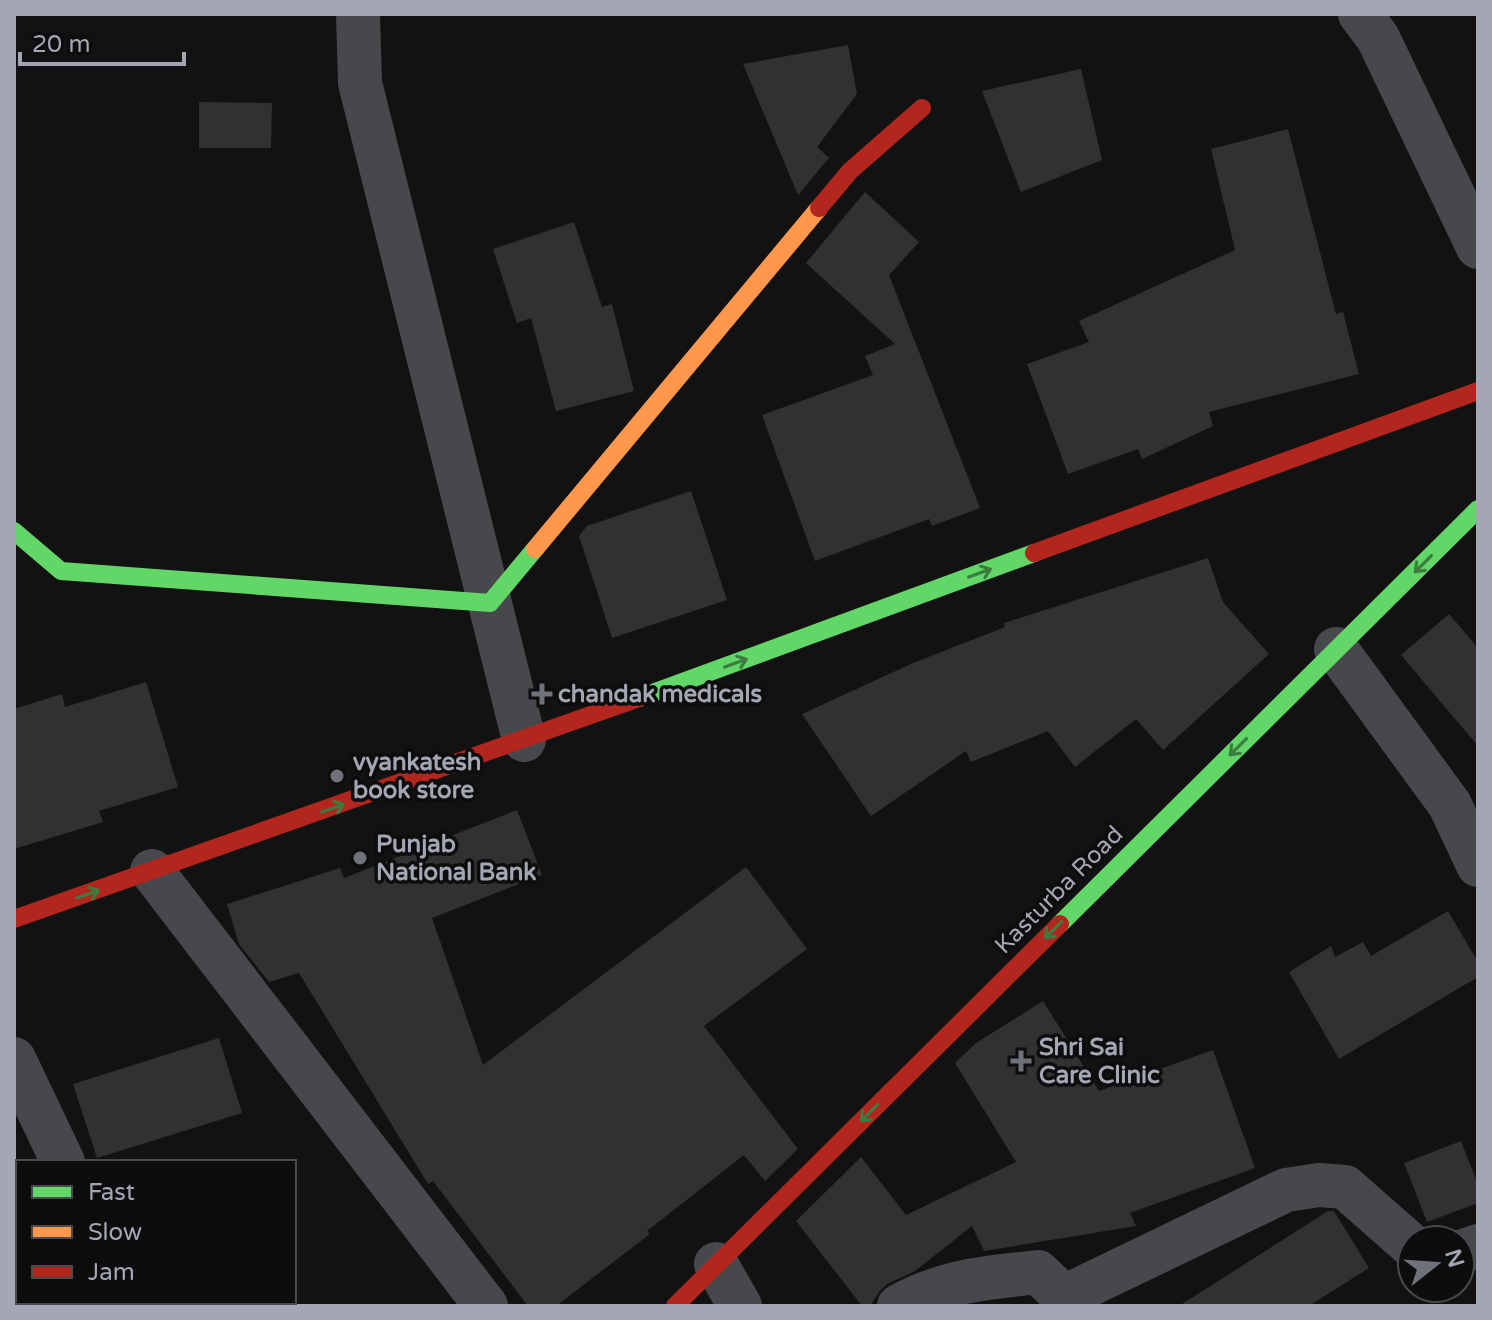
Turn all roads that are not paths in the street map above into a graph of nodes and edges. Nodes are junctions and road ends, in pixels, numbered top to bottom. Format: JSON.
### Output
{"nodes":[{"id":1,"x":358,"y":14,"type":"edge"},
{"id":2,"x":1360,"y":14,"type":"edge"},
{"id":3,"x":922,"y":108,"type":"dead end"},
{"id":4,"x":1478,"y":247,"type":"edge"},
{"id":5,"x":1478,"y":391,"type":"edge"},
{"id":6,"x":1478,"y":509,"type":"edge"},
{"id":7,"x":14,"y":531,"type":"edge"},
{"id":8,"x":490,"y":603,"type":"junction"},
{"id":9,"x":1336,"y":649,"type":"junction"},
{"id":10,"x":524,"y":740,"type":"junction"},
{"id":11,"x":1478,"y":865,"type":"edge"},
{"id":12,"x":152,"y":871,"type":"junction"},
{"id":13,"x":14,"y":919,"type":"edge"},
{"id":14,"x":14,"y":1059,"type":"edge"},
{"id":15,"x":62,"y":1160,"type":"edge"},
{"id":16,"x":1396,"y":1232,"type":"edge"},
{"id":17,"x":716,"y":1264,"type":"junction"},
{"id":18,"x":1068,"y":1302,"type":"edge"},
{"id":19,"x":486,"y":1306,"type":"edge"},
{"id":20,"x":675,"y":1306,"type":"edge"},
{"id":21,"x":740,"y":1306,"type":"edge"},
{"id":22,"x":899,"y":1306,"type":"edge"}],
"edges":[{"from":1,"to":8,"type":"street"},
{"from":2,"to":4,"type":"street"},
{"from":3,"to":8,"type":"main road"},
{"from":10,"to":5,"type":"main road","one_way":true},
{"from":6,"to":9,"type":"main road","name":"Kasturba Road","one_way":true},
{"from":7,"to":8,"type":"main road"},
{"from":8,"to":10,"type":"street"},
{"from":9,"to":11,"type":"street"},
{"from":9,"to":17,"type":"main road","name":"Kasturba Road","one_way":true},
{"from":12,"to":10,"type":"main road","one_way":true},
{"from":13,"to":12,"type":"main road","one_way":true},
{"from":12,"to":19,"type":"street"},
{"from":14,"to":15,"type":"street"},
{"from":16,"to":18,"type":"street"},
{"from":17,"to":20,"type":"main road","name":"Kasturba Road"},
{"from":17,"to":21,"type":"street"},
{"from":18,"to":22,"type":"street"}]}
